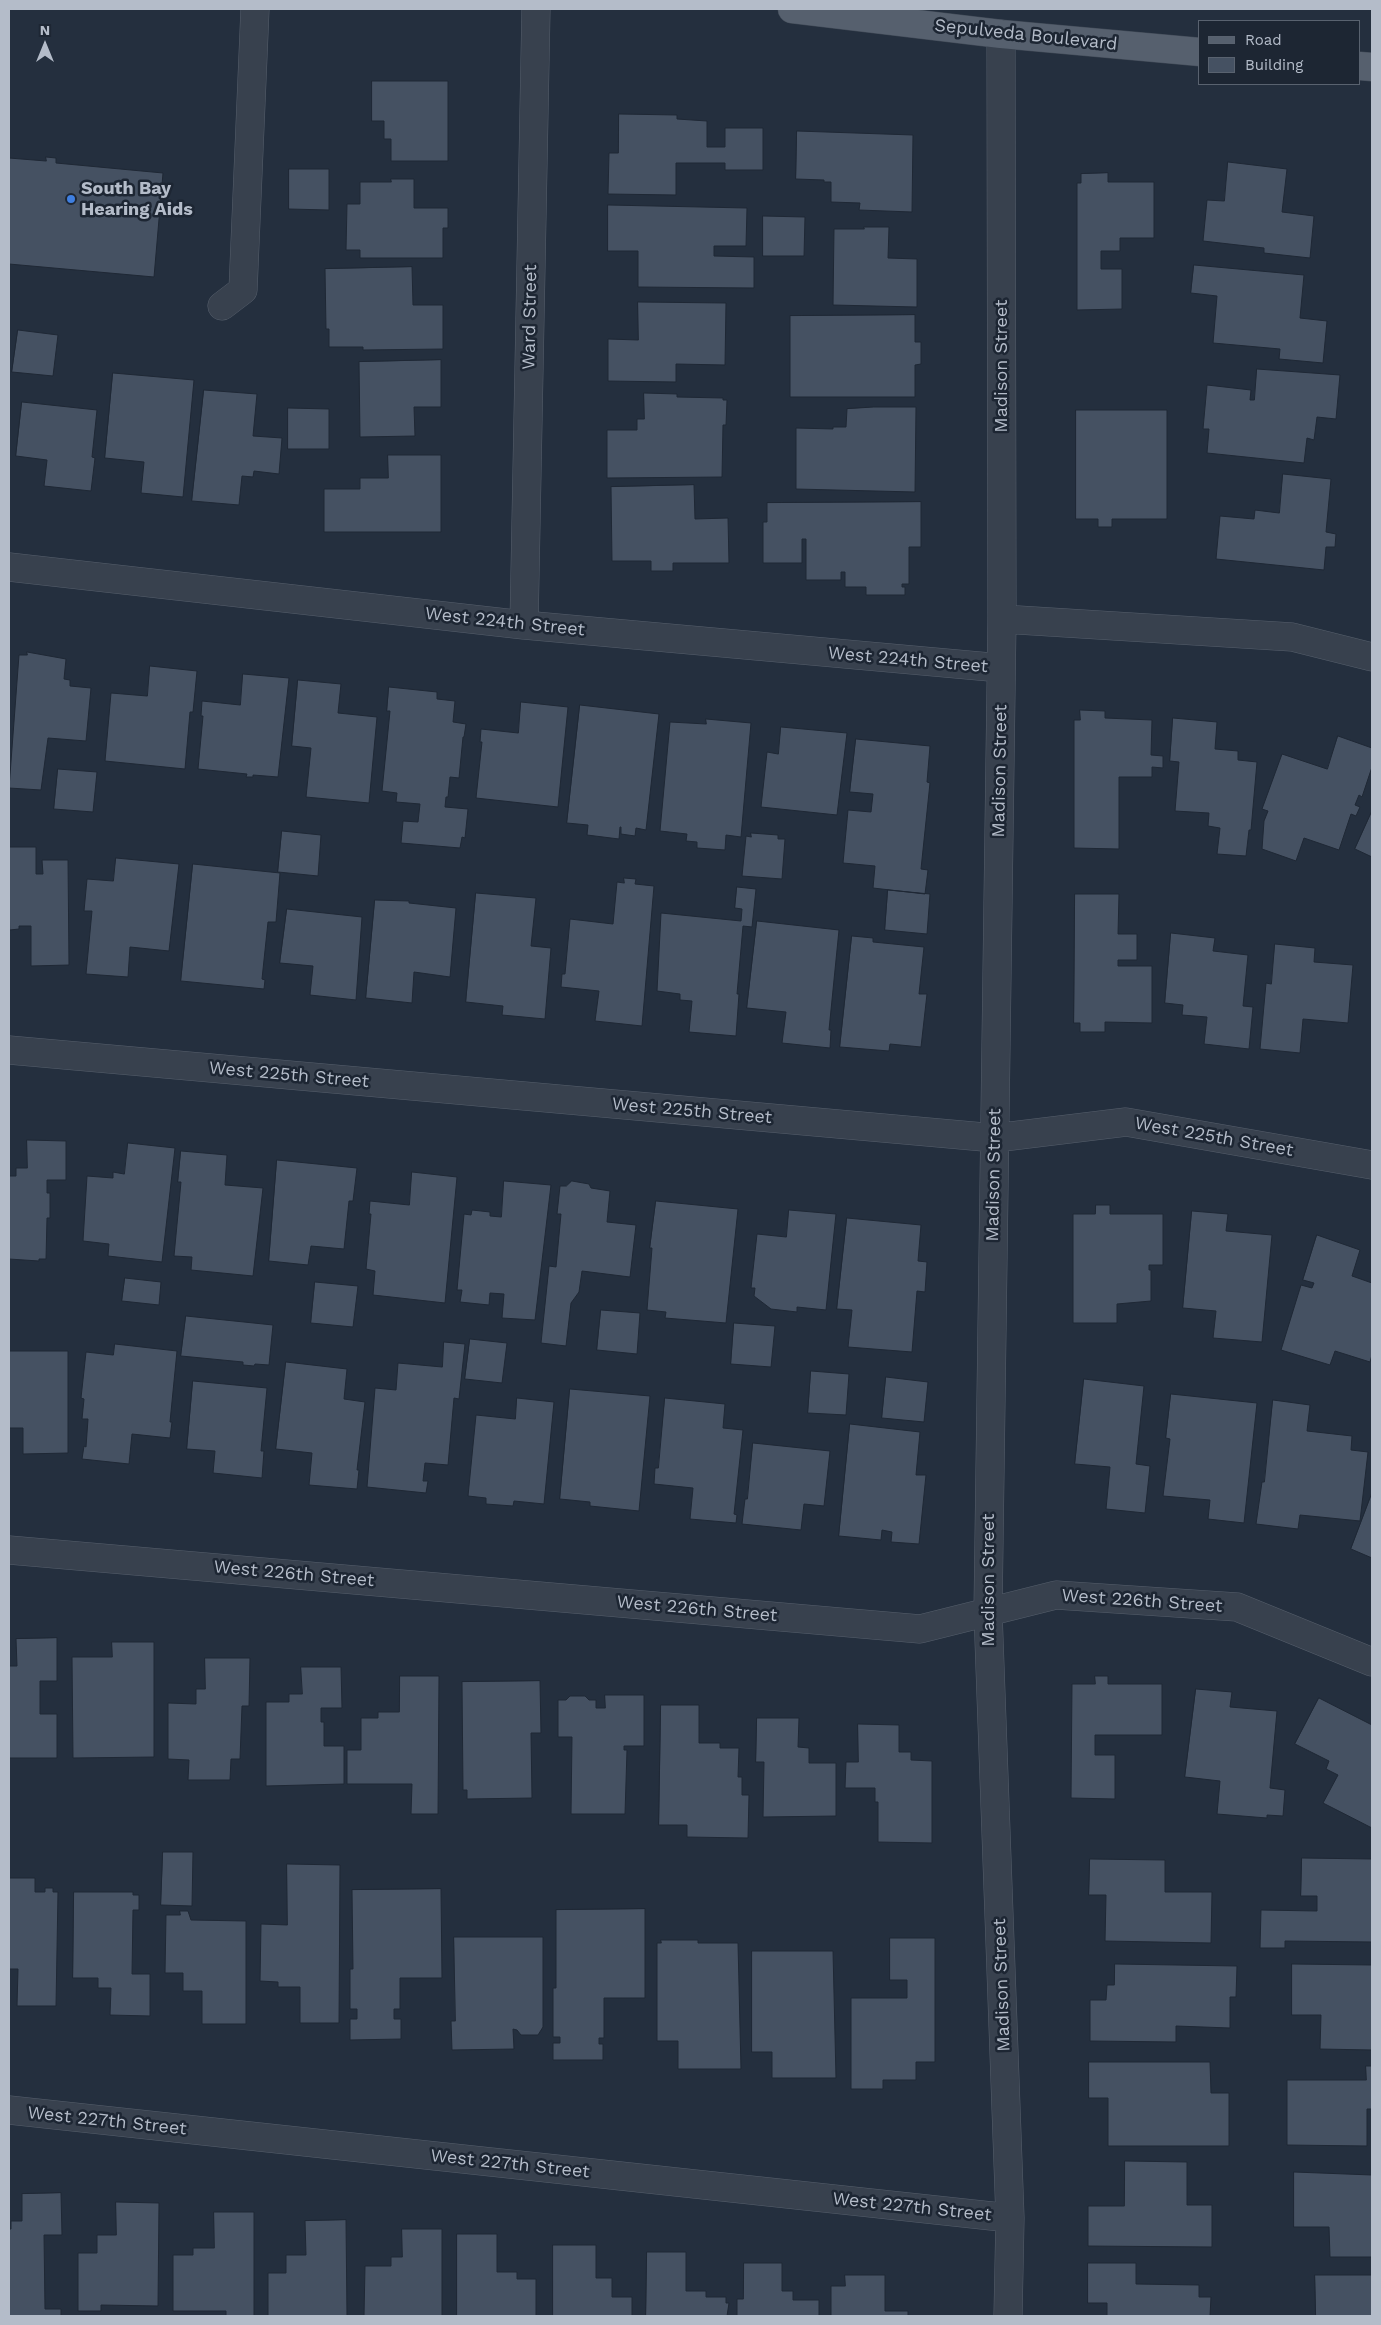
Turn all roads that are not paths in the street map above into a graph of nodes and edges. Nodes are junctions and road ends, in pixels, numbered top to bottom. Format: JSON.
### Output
{"nodes":[{"id":1,"x":255,"y":9,"type":"edge"},
{"id":2,"x":536,"y":9,"type":"edge"},
{"id":3,"x":792,"y":9,"type":"edge"},
{"id":4,"x":1001,"y":34,"type":"junction"},
{"id":5,"x":1198,"y":52,"type":"edge"},
{"id":6,"x":222,"y":306,"type":"dead end"},
{"id":7,"x":9,"y":567,"type":"edge"},
{"id":8,"x":1002,"y":619,"type":"junction"},
{"id":9,"x":524,"y":625,"type":"junction"},
{"id":10,"x":1372,"y":657,"type":"edge"},
{"id":11,"x":1001,"y":668,"type":"junction"},
{"id":12,"x":9,"y":1050,"type":"edge"},
{"id":13,"x":995,"y":1138,"type":"junction"},
{"id":14,"x":1372,"y":1165,"type":"edge"},
{"id":15,"x":9,"y":1550,"type":"edge"},
{"id":16,"x":988,"y":1612,"type":"junction"},
{"id":17,"x":1372,"y":1662,"type":"edge"},
{"id":18,"x":9,"y":2110,"type":"edge"},
{"id":19,"x":1010,"y":2218,"type":"junction"},
{"id":20,"x":1008,"y":2316,"type":"edge"}],
"edges":[{"from":1,"to":6,"type":"street"},
{"from":2,"to":9,"type":"street","name":"Ward Street"},
{"from":3,"to":4,"type":"main road","name":"Sepulveda Boulevard"},
{"from":4,"to":5,"type":"main road","name":"Sepulveda Boulevard"},
{"from":4,"to":8,"type":"street","name":"Madison Street"},
{"from":7,"to":9,"type":"street","name":"West 224th Street"},
{"from":8,"to":10,"type":"street"},
{"from":8,"to":11,"type":"street","name":"Madison Street"},
{"from":9,"to":11,"type":"street","name":"West 224th Street"},
{"from":11,"to":13,"type":"street","name":"Madison Street"},
{"from":12,"to":13,"type":"street","name":"West 225th Street"},
{"from":13,"to":14,"type":"street","name":"West 225th Street"},
{"from":13,"to":16,"type":"street","name":"Madison Street"},
{"from":15,"to":16,"type":"street","name":"West 226th Street"},
{"from":16,"to":17,"type":"street","name":"West 226th Street"},
{"from":16,"to":19,"type":"street","name":"Madison Street"},
{"from":18,"to":19,"type":"street","name":"West 227th Street"},
{"from":19,"to":20,"type":"street","name":"Madison Street"}]}
